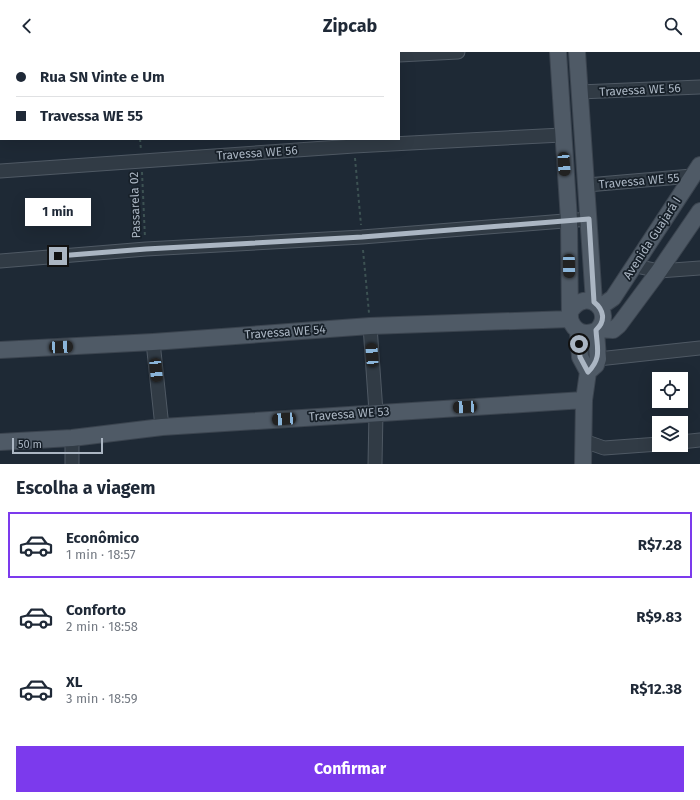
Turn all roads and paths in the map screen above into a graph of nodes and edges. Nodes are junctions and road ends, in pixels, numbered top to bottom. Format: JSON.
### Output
{"nodes":[{"id":1,"x":458,"y":52,"type":"edge"},
{"id":2,"x":558,"y":52,"type":"edge"},
{"id":3,"x":578,"y":52,"type":"edge"},
{"id":4,"x":400,"y":55,"type":"edge"},
{"id":5,"x":700,"y":87,"type":"edge"},
{"id":6,"x":579,"y":92,"type":"junction"},
{"id":7,"x":562,"y":135,"type":"junction"},
{"id":8,"x":142,"y":161,"type":"junction"},
{"id":9,"x":0,"y":171,"type":"edge"},
{"id":10,"x":696,"y":171,"type":"edge"},
{"id":11,"x":587,"y":185,"type":"junction"},
{"id":12,"x":700,"y":211,"type":"edge"},
{"id":13,"x":589,"y":219,"type":"junction"},
{"id":14,"x":569,"y":220,"type":"junction"},
{"id":15,"x":146,"y":249,"type":"junction"},
{"id":16,"x":0,"y":261,"type":"edge"},
{"id":17,"x":636,"y":266,"type":"junction"},
{"id":18,"x":700,"y":268,"type":"edge"},
{"id":19,"x":659,"y":271,"type":"junction"},
{"id":20,"x":597,"y":305,"type":"junction"},
{"id":21,"x":573,"y":321,"type":"junction"},
{"id":22,"x":370,"y":326,"type":"junction"},
{"id":23,"x":597,"y":330,"type":"junction"},
{"id":24,"x":153,"y":342,"type":"junction"},
{"id":25,"x":700,"y":348,"type":"edge"},
{"id":26,"x":0,"y":350,"type":"edge"},
{"id":27,"x":593,"y":366,"type":"junction"},
{"id":28,"x":584,"y":400,"type":"junction"},
{"id":29,"x":376,"y":412,"type":"junction"},
{"id":30,"x":162,"y":427,"type":"junction"},
{"id":31,"x":0,"y":430,"type":"edge"},
{"id":32,"x":72,"y":438,"type":"junction"},
{"id":33,"x":700,"y":440,"type":"edge"},
{"id":34,"x":18,"y":441,"type":"junction"},
{"id":35,"x":584,"y":441,"type":"junction"},
{"id":36,"x":688,"y":441,"type":"edge"},
{"id":37,"x":0,"y":442,"type":"edge"},
{"id":38,"x":652,"y":445,"type":"edge"},
{"id":39,"x":72,"y":464,"type":"edge"},
{"id":40,"x":375,"y":464,"type":"edge"},
{"id":41,"x":583,"y":464,"type":"edge"}],
"edges":[{"from":1,"to":4,"type":"street"},
{"from":2,"to":7,"type":"main road"},
{"from":3,"to":6,"type":"main road"},
{"from":5,"to":6,"type":"street","name":"Travessa WE 56"},
{"from":6,"to":11,"type":"main road"},
{"from":7,"to":8,"type":"street","name":"Travessa WE 56"},
{"from":7,"to":14,"type":"main road"},
{"from":8,"to":9,"type":"street","name":"Travessa WE 56"},
{"from":8,"to":15,"type":"path","name":"Passarela 02"},
{"from":10,"to":11,"type":"street","name":"Travessa WE 55"},
{"from":10,"to":17,"type":"main road","name":"Avenida Guajará I"},
{"from":11,"to":13,"type":"main road"},
{"from":12,"to":19,"type":"main road","name":"Avenida Guajará I"},
{"from":13,"to":14,"type":"street"},
{"from":13,"to":20,"type":"main road"},
{"from":14,"to":15,"type":"street"},
{"from":14,"to":21,"type":"main road"},
{"from":15,"to":16,"type":"street"},
{"from":17,"to":19,"type":"street"},
{"from":17,"to":20,"type":"main road","name":"Avenida Guajará I"},
{"from":18,"to":19,"type":"street"},
{"from":19,"to":23,"type":"main road","name":"Avenida Guajará I"},
{"from":20,"to":21,"type":"main road"},
{"from":20,"to":23,"type":"main road"},
{"from":21,"to":22,"type":"main road","name":"Travessa WE 54"},
{"from":21,"to":23,"type":"main road"},
{"from":21,"to":27,"type":"main road"},
{"from":22,"to":24,"type":"main road","name":"Travessa WE 54"},
{"from":22,"to":29,"type":"street"},
{"from":23,"to":27,"type":"main road"},
{"from":24,"to":26,"type":"main road","name":"Travessa WE 54"},
{"from":24,"to":30,"type":"street"},
{"from":25,"to":27,"type":"street"},
{"from":27,"to":28,"type":"main road"},
{"from":28,"to":29,"type":"main road","name":"Travessa WE 53"},
{"from":28,"to":35,"type":"main road"},
{"from":29,"to":30,"type":"main road","name":"Travessa WE 53"},
{"from":29,"to":40,"type":"street"},
{"from":30,"to":32,"type":"main road","name":"Travessa WE 53"},
{"from":31,"to":34,"type":"main road"},
{"from":32,"to":34,"type":"main road","name":"Travessa WE 53"},
{"from":32,"to":39,"type":"street"},
{"from":33,"to":36,"type":"street"},
{"from":34,"to":37,"type":"main road","name":"Travessa WE 53"},
{"from":35,"to":38,"type":"street"},
{"from":35,"to":41,"type":"main road"}]}
